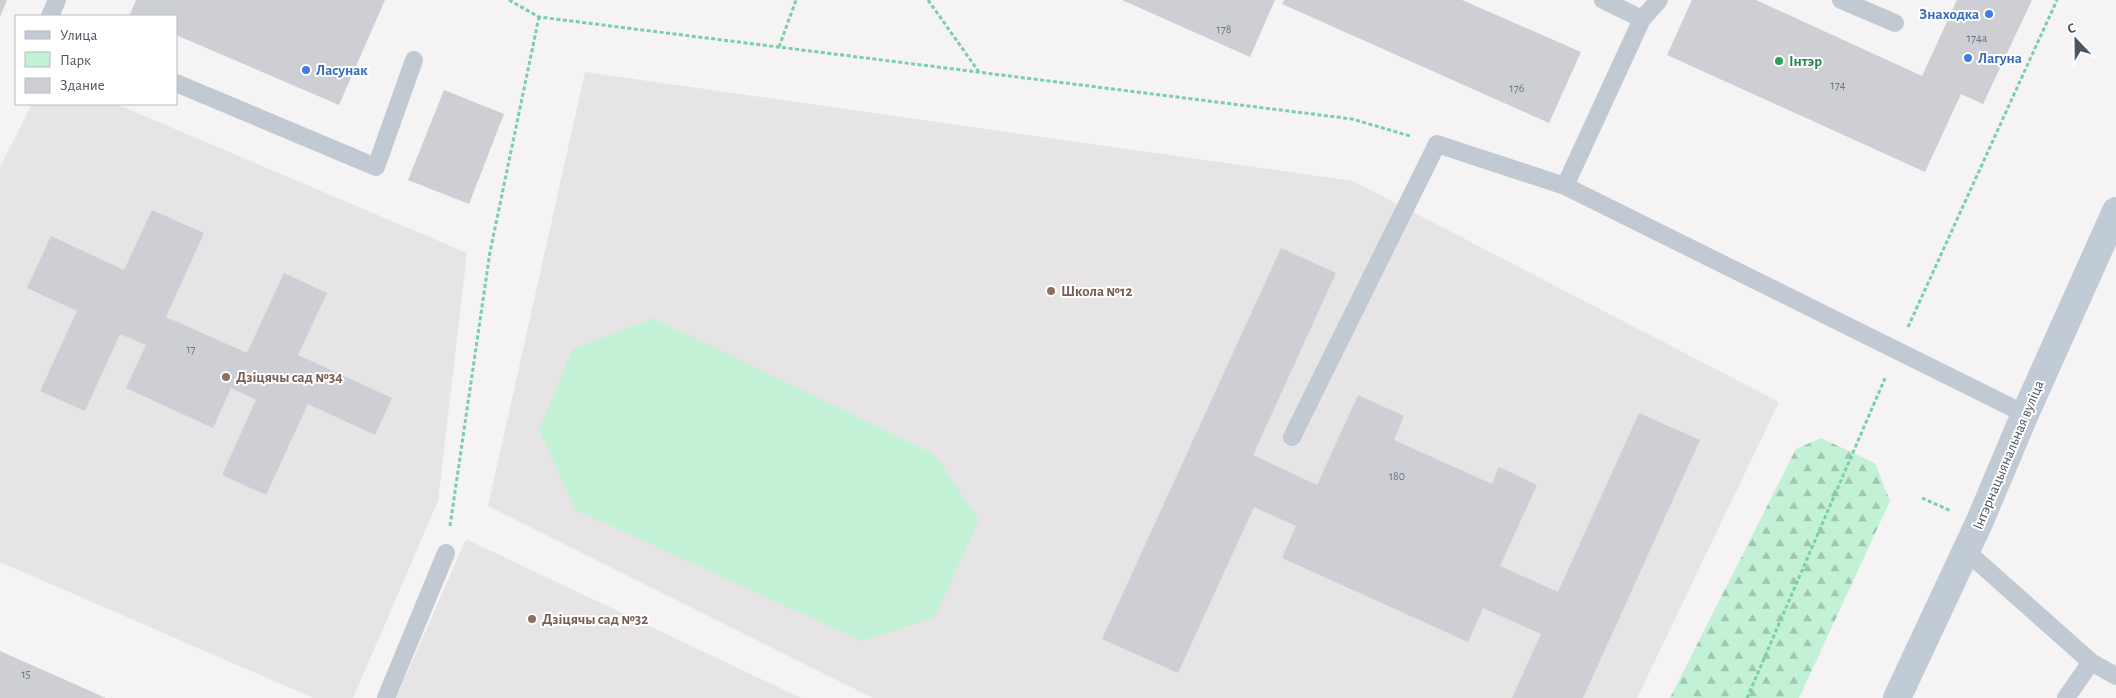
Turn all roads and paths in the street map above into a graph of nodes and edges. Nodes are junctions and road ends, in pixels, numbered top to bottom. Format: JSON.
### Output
{"nodes":[{"id":1,"x":57,"y":0,"type":"edge"},
{"id":2,"x":509,"y":0,"type":"edge"},
{"id":3,"x":796,"y":0,"type":"edge"},
{"id":4,"x":928,"y":0,"type":"edge"},
{"id":5,"x":1604,"y":0,"type":"edge"},
{"id":6,"x":1659,"y":0,"type":"edge"},
{"id":7,"x":1841,"y":0,"type":"edge"},
{"id":8,"x":50,"y":15,"type":"edge"},
{"id":9,"x":539,"y":17,"type":"junction"},
{"id":10,"x":1642,"y":19,"type":"junction"},
{"id":11,"x":1895,"y":23,"type":"dead end"},
{"id":12,"x":779,"y":47,"type":"junction"},
{"id":13,"x":414,"y":60,"type":"dead end"},
{"id":14,"x":979,"y":73,"type":"junction"},
{"id":15,"x":178,"y":84,"type":"edge"},
{"id":16,"x":1437,"y":144,"type":"junction"},
{"id":17,"x":1564,"y":186,"type":"junction"},
{"id":18,"x":2116,"y":210,"type":"edge"},
{"id":19,"x":2025,"y":414,"type":"junction"},
{"id":20,"x":1292,"y":437,"type":"dead end"},
{"id":21,"x":1966,"y":551,"type":"junction"},
{"id":22,"x":446,"y":553,"type":"joint"},
{"id":23,"x":2091,"y":662,"type":"junction"},
{"id":24,"x":2116,"y":676,"type":"edge"},
{"id":25,"x":386,"y":698,"type":"edge"},
{"id":26,"x":1897,"y":698,"type":"edge"},
{"id":27,"x":2066,"y":698,"type":"edge"}],
"edges":[{"from":1,"to":8,"type":"lane"},
{"from":2,"to":9,"type":"path"},
{"from":3,"to":12,"type":"path"},
{"from":4,"to":14,"type":"path"},
{"from":5,"to":10,"type":"lane"},
{"from":6,"to":10,"type":"lane"},
{"from":7,"to":11,"type":"lane"},
{"from":9,"to":12,"type":"path"},
{"from":9,"to":22,"type":"path"},
{"from":10,"to":17,"type":"lane"},
{"from":12,"to":14,"type":"path"},
{"from":13,"to":15,"type":"lane"},
{"from":14,"to":16,"type":"path"},
{"from":16,"to":17,"type":"lane"},
{"from":16,"to":20,"type":"lane"},
{"from":17,"to":19,"type":"lane"},
{"from":18,"to":19,"type":"main road","name":"Інтэрнацыянальная вуліца"},
{"from":19,"to":21,"type":"main road","name":"Інтэрнацыянальная вуліца"},
{"from":21,"to":23,"type":"lane"},
{"from":21,"to":26,"type":"main road","name":"Інтэрнацыянальная вуліца"},
{"from":22,"to":25,"type":"lane"},
{"from":23,"to":24,"type":"lane"},
{"from":23,"to":27,"type":"lane"}]}
